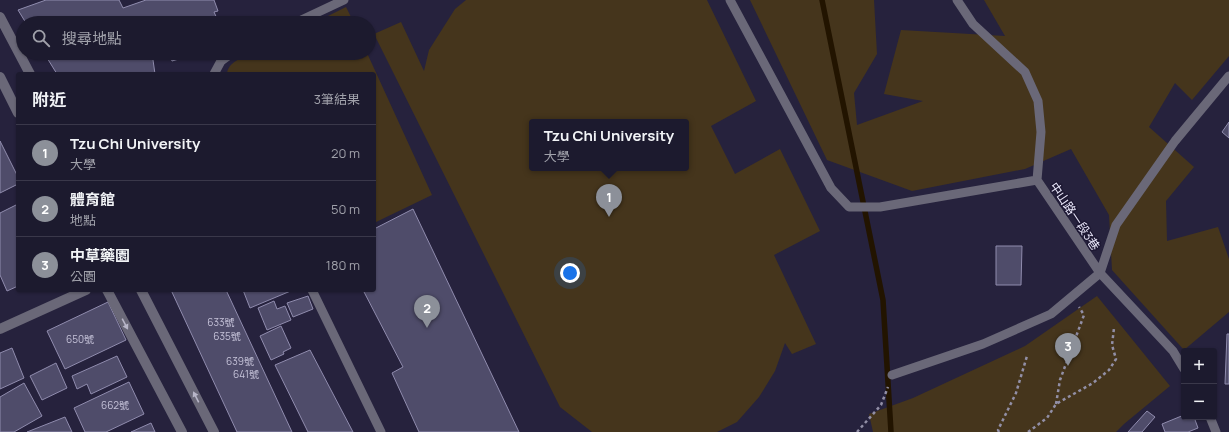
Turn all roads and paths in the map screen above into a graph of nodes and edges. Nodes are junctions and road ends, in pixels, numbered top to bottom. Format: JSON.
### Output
{"nodes":[{"id":1,"x":344,"y":0,"type":"edge"},
{"id":2,"x":730,"y":0,"type":"edge"},
{"id":3,"x":957,"y":0,"type":"edge"},
{"id":4,"x":310,"y":16,"type":"edge"},
{"id":5,"x":0,"y":17,"type":"edge"},
{"id":6,"x":16,"y":47,"type":"edge"},
{"id":7,"x":23,"y":60,"type":"edge"},
{"id":8,"x":222,"y":60,"type":"edge"},
{"id":9,"x":29,"y":72,"type":"edge"},
{"id":10,"x":215,"y":72,"type":"edge"},
{"id":11,"x":1229,"y":76,"type":"edge"},
{"id":12,"x":0,"y":77,"type":"edge"},
{"id":13,"x":16,"y":109,"type":"edge"},
{"id":14,"x":1038,"y":180,"type":"junction"},
{"id":15,"x":1100,"y":273,"type":"junction"},
{"id":16,"x":82,"y":292,"type":"edge"},
{"id":17,"x":108,"y":292,"type":"edge"},
{"id":18,"x":142,"y":292,"type":"edge"},
{"id":19,"x":313,"y":292,"type":"edge"},
{"id":20,"x":1072,"y":296,"type":"junction"},
{"id":21,"x":1114,"y":328,"type":"dead end"},
{"id":22,"x":0,"y":329,"type":"edge"},
{"id":23,"x":1027,"y":356,"type":"dead end"},
{"id":24,"x":1181,"y":364,"type":"edge"},
{"id":25,"x":892,"y":375,"type":"joint"},
{"id":26,"x":1056,"y":404,"type":"junction"},
{"id":27,"x":1211,"y":420,"type":"edge"},
{"id":28,"x":182,"y":432,"type":"edge"},
{"id":29,"x":214,"y":432,"type":"edge"},
{"id":30,"x":381,"y":432,"type":"edge"},
{"id":31,"x":857,"y":432,"type":"edge"},
{"id":32,"x":999,"y":432,"type":"edge"},
{"id":33,"x":1028,"y":432,"type":"edge"},
{"id":34,"x":1216,"y":432,"type":"edge"}],
"edges":[{"from":1,"to":4,"type":"lane"},
{"from":2,"to":14,"type":"lane"},
{"from":3,"to":14,"type":"lane","name":"中山路一段3巷"},
{"from":5,"to":6,"type":"street"},
{"from":7,"to":9,"type":"street"},
{"from":8,"to":10,"type":"lane"},
{"from":11,"to":15,"type":"lane"},
{"from":12,"to":13,"type":"street"},
{"from":14,"to":15,"type":"lane","name":"中山路一段3巷"},
{"from":15,"to":20,"type":"lane"},
{"from":15,"to":24,"type":"lane","name":"中山路一段3巷"},
{"from":16,"to":22,"type":"street"},
{"from":17,"to":28,"type":"street","one_way":true},
{"from":29,"to":18,"type":"street","one_way":true},
{"from":19,"to":30,"type":"lane"},
{"from":20,"to":25,"type":"lane"},
{"from":20,"to":26,"type":"path"},
{"from":21,"to":26,"type":"path"},
{"from":23,"to":32,"type":"path"},
{"from":25,"to":31,"type":"path"},
{"from":26,"to":33,"type":"path"},
{"from":27,"to":34,"type":"lane"}]}
